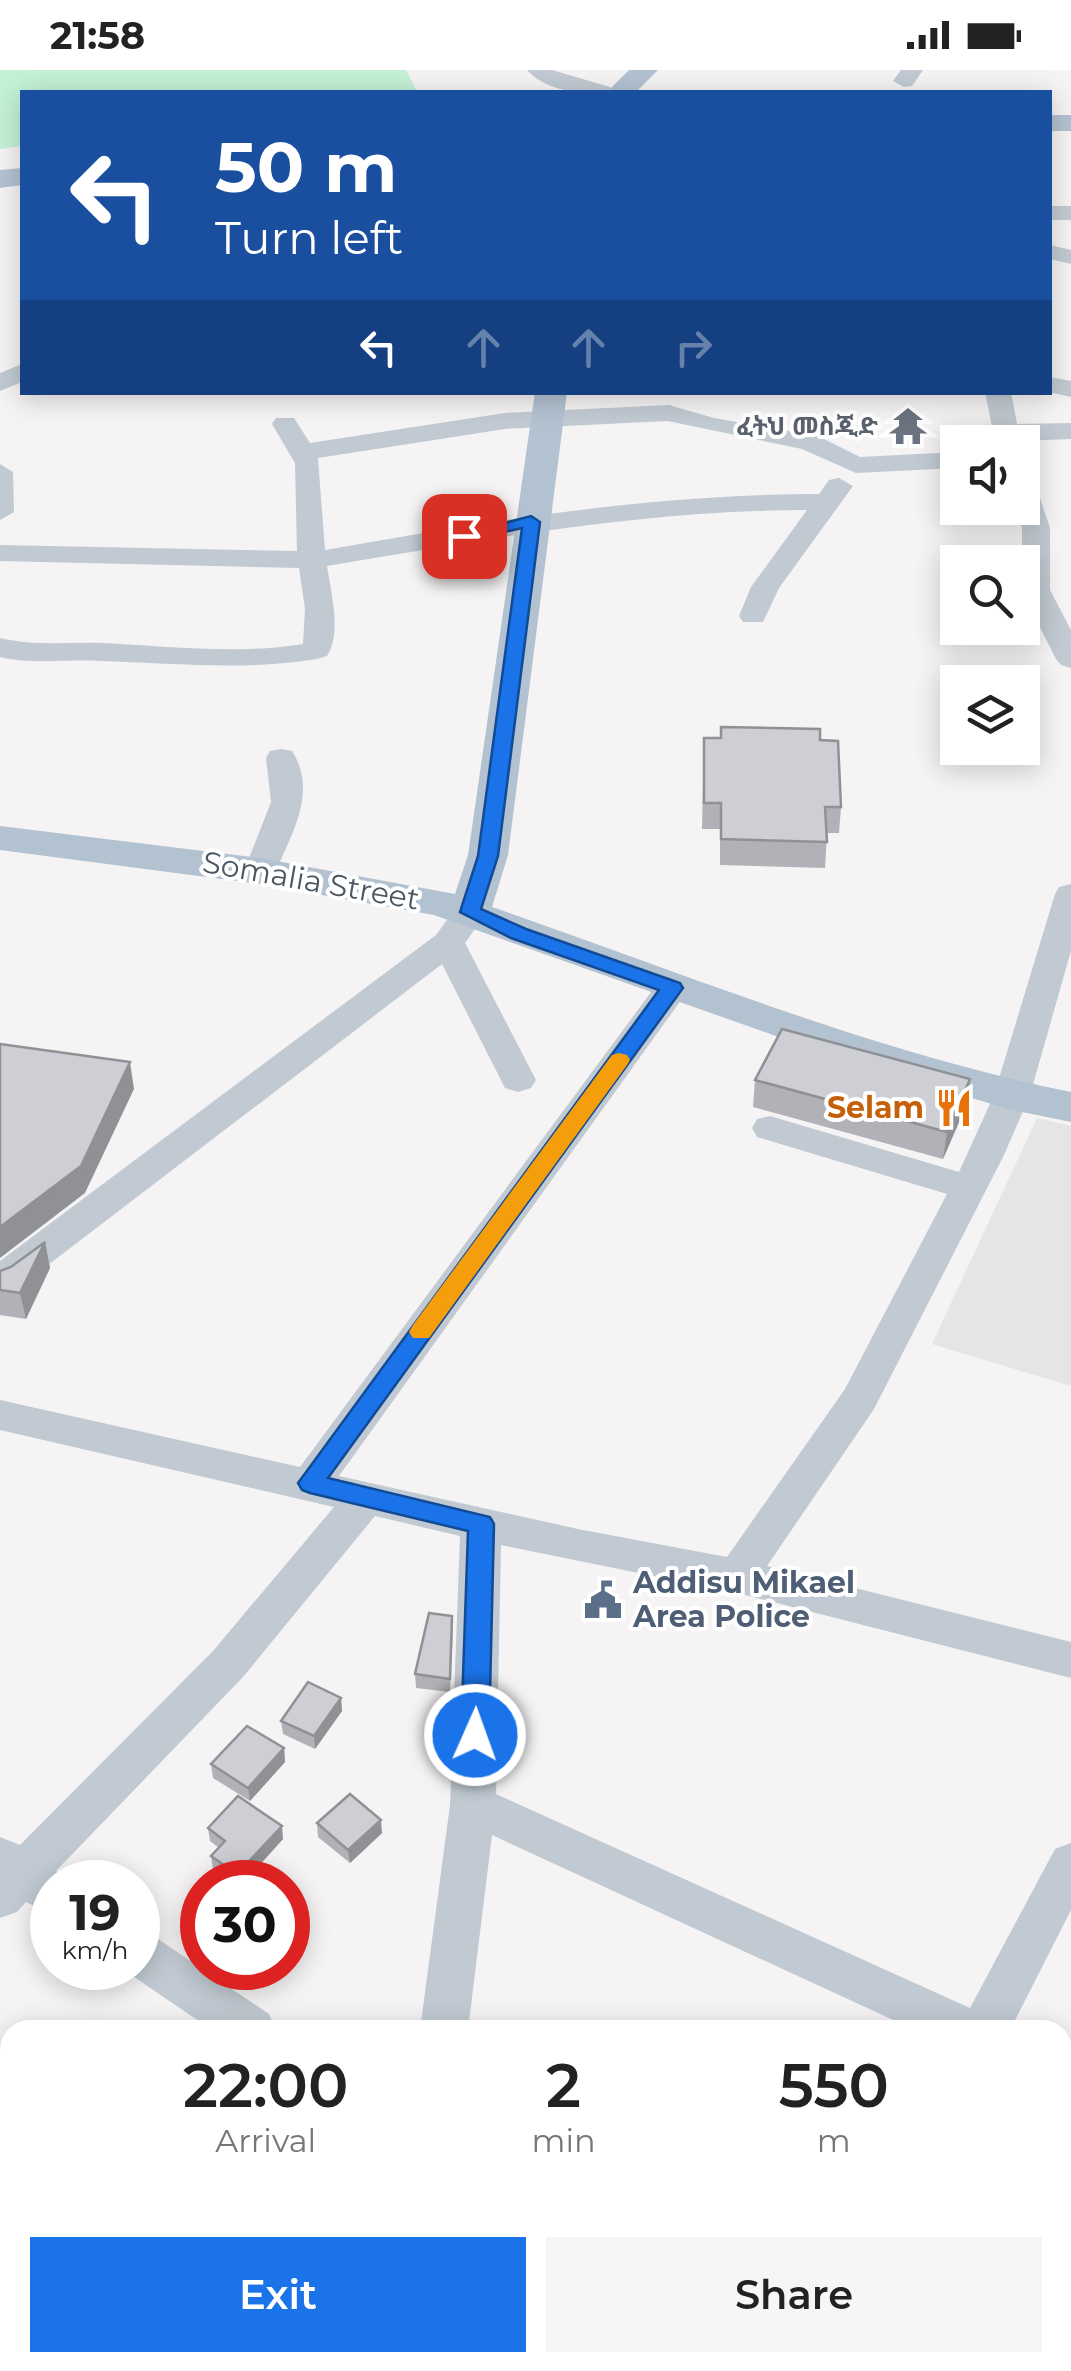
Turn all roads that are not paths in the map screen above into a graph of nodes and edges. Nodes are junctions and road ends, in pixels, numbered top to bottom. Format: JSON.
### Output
{"nodes":[{"id":1,"x":538,"y":70,"type":"edge"},
{"id":2,"x":645,"y":70,"type":"edge"},
{"id":3,"x":594,"y":90,"type":"edge"},
{"id":4,"x":622,"y":90,"type":"edge"},
{"id":5,"x":999,"y":395,"type":"edge"},
{"id":6,"x":669,"y":402,"type":"edge"},
{"id":7,"x":549,"y":405,"type":"edge"},
{"id":8,"x":285,"y":424,"type":"dead end"},
{"id":9,"x":1005,"y":425,"type":"edge"},
{"id":10,"x":1071,"y":432,"type":"edge"},
{"id":11,"x":1040,"y":434,"type":"edge"},
{"id":12,"x":304,"y":452,"type":"junction"},
{"id":13,"x":940,"y":461,"type":"edge"},
{"id":14,"x":856,"y":465,"type":"junction"},
{"id":15,"x":0,"y":472,"type":"edge"},
{"id":16,"x":826,"y":502,"type":"junction"},
{"id":17,"x":0,"y":512,"type":"edge"},
{"id":18,"x":531,"y":522,"type":"junction"},
{"id":19,"x":1035,"y":525,"type":"edge"},
{"id":20,"x":0,"y":553,"type":"edge"},
{"id":21,"x":314,"y":560,"type":"junction"},
{"id":22,"x":753,"y":616,"type":"dead end"},
{"id":23,"x":0,"y":647,"type":"edge"},
{"id":24,"x":1071,"y":659,"type":"edge"},
{"id":25,"x":281,"y":758,"type":"dead end"},
{"id":26,"x":0,"y":824,"type":"edge"},
{"id":27,"x":0,"y":838,"type":"edge"},
{"id":28,"x":263,"y":864,"type":"junction"},
{"id":29,"x":1071,"y":894,"type":"edge"},
{"id":30,"x":465,"y":918,"type":"junction"},
{"id":31,"x":1065,"y":935,"type":"edge"},
{"id":32,"x":672,"y":988,"type":"junction"},
{"id":33,"x":518,"y":1080,"type":"dead end"},
{"id":34,"x":1014,"y":1088,"type":"junction"},
{"id":35,"x":1071,"y":1092,"type":"edge"},
{"id":36,"x":1071,"y":1107,"type":"edge"},
{"id":37,"x":770,"y":1128,"type":"dead end"},
{"id":38,"x":969,"y":1188,"type":"junction"},
{"id":39,"x":0,"y":1281,"type":"edge"},
{"id":40,"x":0,"y":1415,"type":"edge"},
{"id":41,"x":310,"y":1483,"type":"junction"},
{"id":42,"x":368,"y":1496,"type":"junction"},
{"id":43,"x":481,"y":1524,"type":"junction"},
{"id":44,"x":737,"y":1576,"type":"junction"},
{"id":45,"x":1071,"y":1660,"type":"edge"},
{"id":46,"x":473,"y":1805,"type":"junction"},
{"id":47,"x":1071,"y":1863,"type":"edge"},
{"id":48,"x":19,"y":1880,"type":"edge"},
{"id":49,"x":160,"y":1967,"type":"edge"},
{"id":50,"x":237,"y":2020,"type":"edge"},
{"id":51,"x":445,"y":2020,"type":"edge"},
{"id":52,"x":946,"y":2020,"type":"edge"},
{"id":53,"x":989,"y":2020,"type":"edge"}],
"edges":[{"from":1,"to":3,"type":"street"},
{"from":2,"to":4,"type":"main road"},
{"from":5,"to":9,"type":"street"},
{"from":6,"to":7,"type":"street"},
{"from":6,"to":14,"type":"street"},
{"from":7,"to":12,"type":"street"},
{"from":7,"to":18,"type":"main road"},
{"from":8,"to":12,"type":"street"},
{"from":10,"to":11,"type":"street"},
{"from":12,"to":21,"type":"street"},
{"from":13,"to":14,"type":"street"},
{"from":14,"to":16,"type":"street"},
{"from":15,"to":17,"type":"street"},
{"from":16,"to":18,"type":"street"},
{"from":16,"to":22,"type":"street"},
{"from":18,"to":21,"type":"street"},
{"from":18,"to":30,"type":"main road"},
{"from":19,"to":24,"type":"street"},
{"from":20,"to":21,"type":"street"},
{"from":21,"to":23,"type":"street"},
{"from":25,"to":28,"type":"street"},
{"from":26,"to":28,"type":"main road"},
{"from":27,"to":28,"type":"main road","name":"Somalia Street"},
{"from":28,"to":30,"type":"main road"},
{"from":29,"to":31,"type":"street"},
{"from":30,"to":32,"type":"main road"},
{"from":30,"to":33,"type":"street"},
{"from":30,"to":34,"type":"main road"},
{"from":30,"to":39,"type":"street"},
{"from":31,"to":34,"type":"street"},
{"from":32,"to":34,"type":"main road"},
{"from":32,"to":41,"type":"street"},
{"from":34,"to":35,"type":"main road"},
{"from":34,"to":36,"type":"main road"},
{"from":34,"to":38,"type":"street"},
{"from":37,"to":38,"type":"street"},
{"from":38,"to":44,"type":"street"},
{"from":40,"to":41,"type":"street"},
{"from":41,"to":42,"type":"street"},
{"from":42,"to":43,"type":"street"},
{"from":42,"to":48,"type":"street"},
{"from":43,"to":44,"type":"street"},
{"from":43,"to":46,"type":"street"},
{"from":44,"to":45,"type":"street"},
{"from":46,"to":51,"type":"street"},
{"from":46,"to":52,"type":"street"},
{"from":47,"to":53,"type":"street"},
{"from":49,"to":50,"type":"street"}]}
